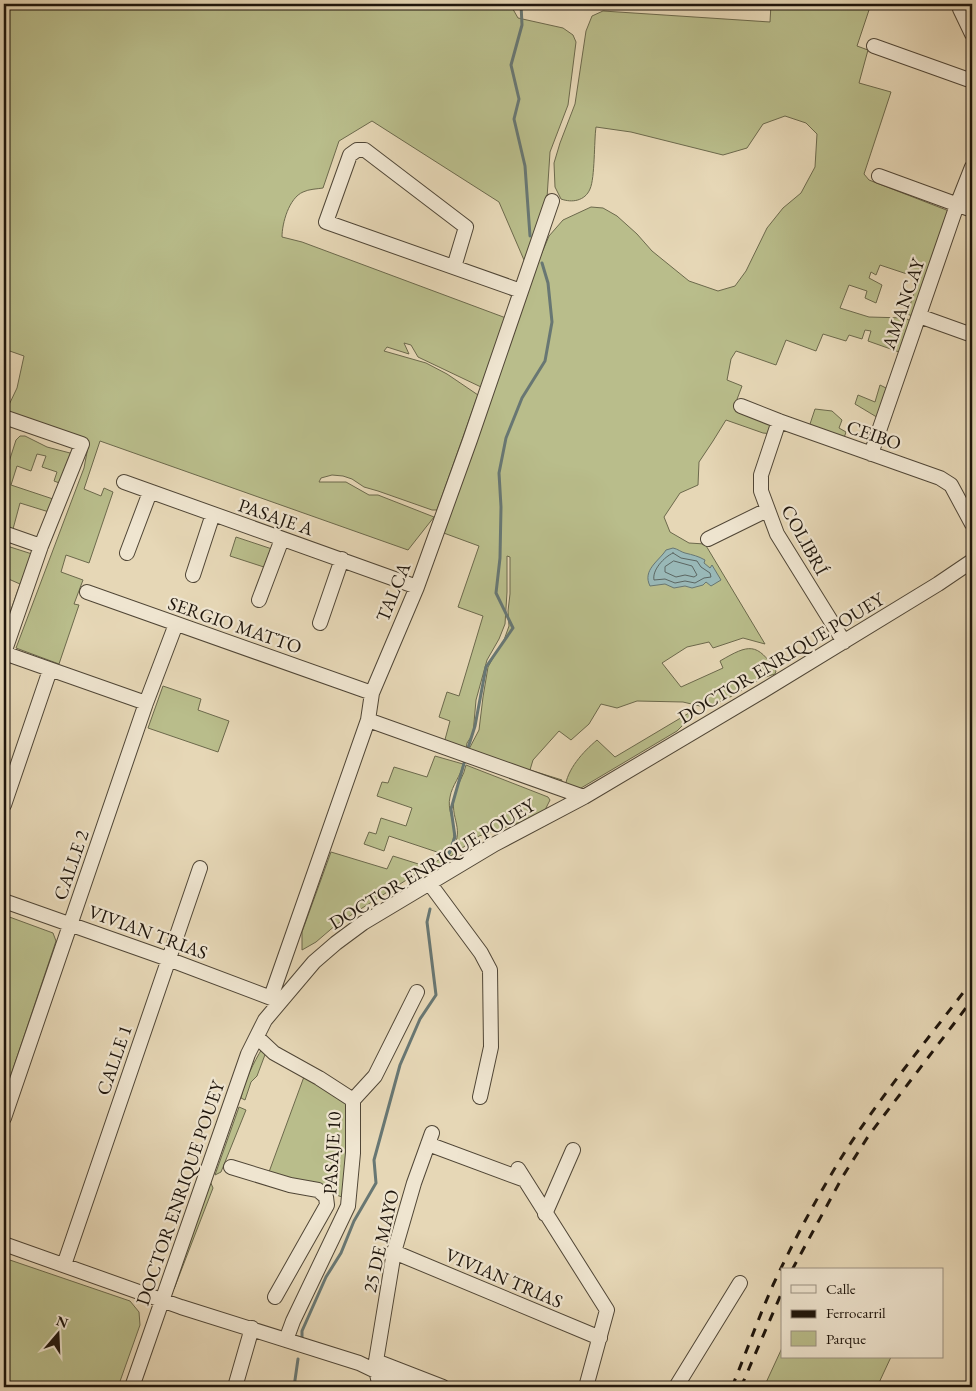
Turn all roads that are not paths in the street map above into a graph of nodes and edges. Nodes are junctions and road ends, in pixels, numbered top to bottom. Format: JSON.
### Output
{"nodes":[{"id":1,"x":960,"y":10,"type":"dead end"},
{"id":2,"x":972,"y":34,"type":"edge"},
{"id":3,"x":874,"y":46,"type":"dead end"},
{"id":4,"x":972,"y":81,"type":"edge"},
{"id":5,"x":972,"y":167,"type":"edge"},
{"id":6,"x":880,"y":176,"type":"dead end"},
{"id":7,"x":552,"y":201,"type":"dead end"},
{"id":8,"x":957,"y":205,"type":"junction"},
{"id":9,"x":972,"y":210,"type":"edge"},
{"id":10,"x":454,"y":267,"type":"junction"},
{"id":11,"x":521,"y":291,"type":"junction"},
{"id":12,"x":919,"y":316,"type":"junction"},
{"id":13,"x":972,"y":335,"type":"edge"},
{"id":14,"x":741,"y":406,"type":"dead end"},
{"id":15,"x":4,"y":417,"type":"edge"},
{"id":16,"x":780,"y":421,"type":"junction"},
{"id":17,"x":871,"y":454,"type":"junction"},
{"id":18,"x":124,"y":482,"type":"dead end"},
{"id":19,"x":150,"y":492,"type":"junction"},
{"id":20,"x":767,"y":510,"type":"junction"},
{"id":21,"x":213,"y":514,"type":"junction"},
{"id":22,"x":972,"y":524,"type":"edge"},
{"id":23,"x":4,"y":532,"type":"edge"},
{"id":24,"x":282,"y":539,"type":"junction"},
{"id":25,"x":708,"y":539,"type":"dead end"},
{"id":26,"x":41,"y":546,"type":"junction"},
{"id":27,"x":128,"y":554,"type":"dead end"},
{"id":28,"x":342,"y":559,"type":"junction"},
{"id":29,"x":972,"y":561,"type":"edge"},
{"id":30,"x":192,"y":575,"type":"dead end"},
{"id":31,"x":417,"y":587,"type":"junction"},
{"id":32,"x":87,"y":592,"type":"dead end"},
{"id":33,"x":259,"y":600,"type":"dead end"},
{"id":34,"x":320,"y":623,"type":"dead end"},
{"id":35,"x":176,"y":624,"type":"junction"},
{"id":36,"x":844,"y":642,"type":"junction"},
{"id":37,"x":4,"y":653,"type":"edge"},
{"id":38,"x":50,"y":670,"type":"junction"},
{"id":39,"x":372,"y":693,"type":"junction"},
{"id":40,"x":146,"y":703,"type":"junction"},
{"id":41,"x":368,"y":720,"type":"junction"},
{"id":42,"x":584,"y":798,"type":"junction"},
{"id":43,"x":4,"y":805,"type":"edge"},
{"id":44,"x":200,"y":868,"type":"dead end"},
{"id":45,"x":430,"y":884,"type":"junction"},
{"id":46,"x":4,"y":900,"type":"edge"},
{"id":47,"x":70,"y":924,"type":"junction"},
{"id":48,"x":168,"y":959,"type":"junction"},
{"id":49,"x":417,"y":992,"type":"dead end"},
{"id":50,"x":275,"y":999,"type":"junction"},
{"id":51,"x":257,"y":1037,"type":"junction"},
{"id":52,"x":480,"y":1097,"type":"dead end"},
{"id":53,"x":353,"y":1100,"type":"junction"},
{"id":54,"x":4,"y":1118,"type":"edge"},
{"id":55,"x":573,"y":1150,"type":"dead end"},
{"id":56,"x":231,"y":1167,"type":"dead end"},
{"id":57,"x":545,"y":1214,"type":"junction"},
{"id":58,"x":4,"y":1244,"type":"edge"},
{"id":59,"x":394,"y":1252,"type":"junction"},
{"id":60,"x":64,"y":1265,"type":"junction"},
{"id":61,"x":740,"y":1283,"type":"dead end"},
{"id":62,"x":276,"y":1297,"type":"dead end"},
{"id":63,"x":162,"y":1300,"type":"junction"},
{"id":64,"x":252,"y":1328,"type":"junction"},
{"id":65,"x":600,"y":1338,"type":"junction"},
{"id":66,"x":286,"y":1340,"type":"junction"},
{"id":67,"x":376,"y":1365,"type":"junction"},
{"id":68,"x":132,"y":1387,"type":"edge"},
{"id":69,"x":235,"y":1387,"type":"edge"},
{"id":70,"x":380,"y":1387,"type":"edge"},
{"id":71,"x":408,"y":1387,"type":"edge"},
{"id":72,"x":443,"y":1387,"type":"edge"},
{"id":73,"x":586,"y":1387,"type":"edge"},
{"id":74,"x":676,"y":1387,"type":"edge"}],
"edges":[{"from":1,"to":2,"type":"street"},
{"from":3,"to":4,"type":"street"},
{"from":5,"to":8,"type":"street","name":"AMANCAY"},
{"from":6,"to":8,"type":"street"},
{"from":7,"to":11,"type":"street","name":"TALCA"},
{"from":8,"to":9,"type":"street"},
{"from":8,"to":12,"type":"street","name":"AMANCAY"},
{"from":10,"to":10,"type":"street"},
{"from":10,"to":11,"type":"street"},
{"from":11,"to":31,"type":"street","name":"TALCA"},
{"from":12,"to":13,"type":"street"},
{"from":12,"to":17,"type":"street","name":"AMANCAY"},
{"from":14,"to":16,"type":"street","name":"CEIBO"},
{"from":15,"to":26,"type":"street"},
{"from":16,"to":17,"type":"street","name":"CEIBO"},
{"from":16,"to":20,"type":"street","name":"COLIBRÍ"},
{"from":17,"to":22,"type":"street","name":"CEIBO"},
{"from":18,"to":19,"type":"street","name":"PASAJE A"},
{"from":19,"to":21,"type":"street","name":"PASAJE A"},
{"from":19,"to":27,"type":"street"},
{"from":20,"to":25,"type":"street"},
{"from":20,"to":36,"type":"street","name":"COLIBRÍ"},
{"from":21,"to":24,"type":"street","name":"PASAJE A"},
{"from":21,"to":30,"type":"street"},
{"from":23,"to":26,"type":"street"},
{"from":24,"to":28,"type":"street","name":"PASAJE A"},
{"from":24,"to":33,"type":"street"},
{"from":26,"to":37,"type":"street"},
{"from":28,"to":31,"type":"street","name":"PASAJE A"},
{"from":28,"to":34,"type":"street"},
{"from":29,"to":36,"type":"street","name":"DOCTOR ENRIQUE POUEY"},
{"from":31,"to":39,"type":"street","name":"TALCA"},
{"from":32,"to":35,"type":"street","name":"SERGIO MATTO"},
{"from":35,"to":39,"type":"street","name":"SERGIO MATTO"},
{"from":35,"to":40,"type":"street","name":"CALLE 2"},
{"from":36,"to":42,"type":"street","name":"DOCTOR ENRIQUE POUEY"},
{"from":37,"to":38,"type":"street"},
{"from":38,"to":40,"type":"street"},
{"from":38,"to":43,"type":"street"},
{"from":39,"to":41,"type":"street","name":"TALCA"},
{"from":40,"to":47,"type":"street","name":"CALLE 2"},
{"from":41,"to":42,"type":"street"},
{"from":41,"to":50,"type":"street","name":"TALCA"},
{"from":42,"to":45,"type":"street","name":"DOCTOR ENRIQUE POUEY"},
{"from":44,"to":48,"type":"street","name":"CALLE 1"},
{"from":45,"to":50,"type":"street","name":"DOCTOR ENRIQUE POUEY"},
{"from":45,"to":52,"type":"street"},
{"from":46,"to":47,"type":"street","name":"VIVIAN TRIAS"},
{"from":47,"to":48,"type":"street","name":"VIVIAN TRIAS"},
{"from":47,"to":54,"type":"street","name":"CALLE 2"},
{"from":48,"to":50,"type":"street","name":"VIVIAN TRIAS"},
{"from":48,"to":60,"type":"street","name":"CALLE 1"},
{"from":49,"to":53,"type":"street","name":"PASAJE 10"},
{"from":50,"to":51,"type":"street","name":"DOCTOR ENRIQUE POUEY"},
{"from":51,"to":53,"type":"street"},
{"from":51,"to":63,"type":"street","name":"DOCTOR ENRIQUE POUEY"},
{"from":53,"to":66,"type":"street","name":"PASAJE 10"},
{"from":55,"to":57,"type":"street"},
{"from":56,"to":62,"type":"street"},
{"from":57,"to":59,"type":"street","name":"25 DE MAYO"},
{"from":57,"to":65,"type":"street"},
{"from":58,"to":60,"type":"street"},
{"from":59,"to":65,"type":"street","name":"VIVIAN TRIAS"},
{"from":59,"to":67,"type":"street","name":"25 DE MAYO"},
{"from":60,"to":63,"type":"street"},
{"from":61,"to":74,"type":"street"},
{"from":63,"to":64,"type":"street"},
{"from":63,"to":68,"type":"street","name":"DOCTOR ENRIQUE POUEY"},
{"from":64,"to":66,"type":"street"},
{"from":64,"to":69,"type":"street"},
{"from":65,"to":73,"type":"street"},
{"from":66,"to":67,"type":"street"},
{"from":67,"to":70,"type":"street","name":"25 DE MAYO"},
{"from":67,"to":71,"type":"street"},
{"from":67,"to":72,"type":"street"}]}
